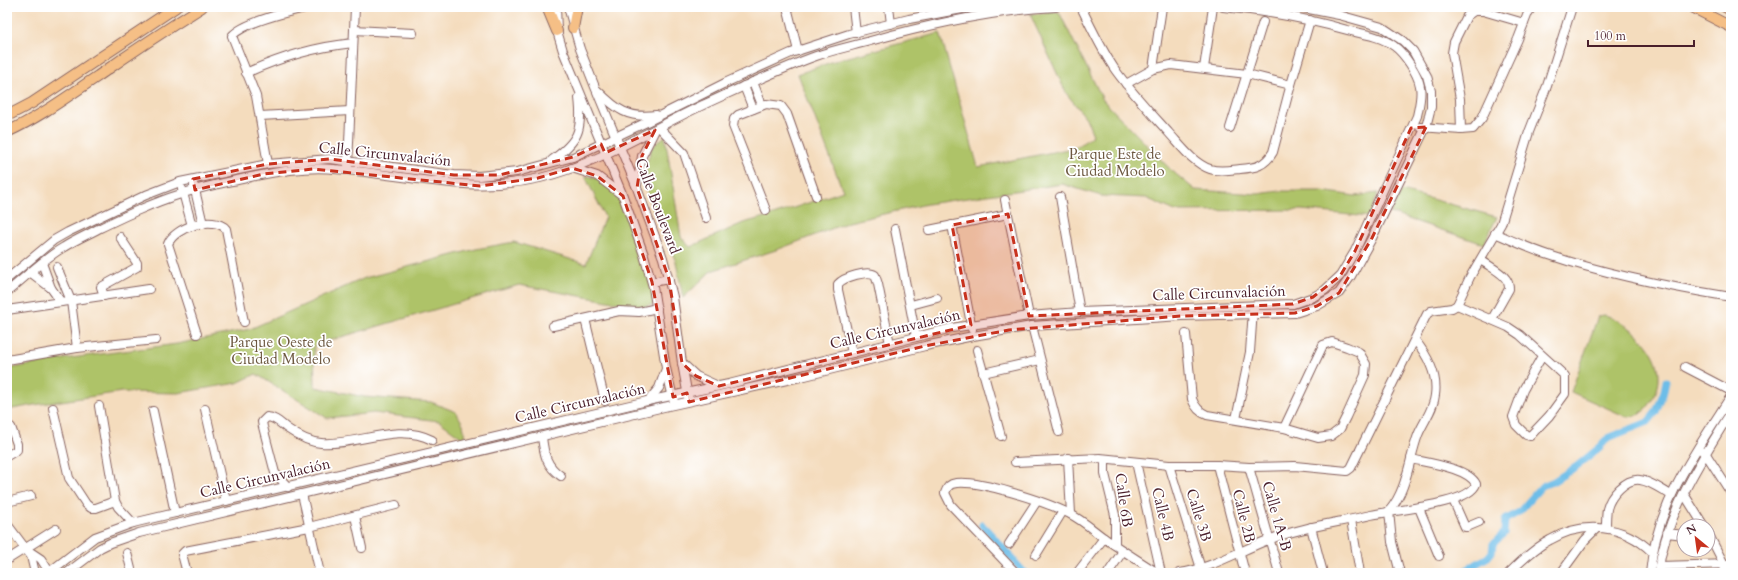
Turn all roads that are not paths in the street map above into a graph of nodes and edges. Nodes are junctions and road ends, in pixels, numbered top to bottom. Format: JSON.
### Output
{"nodes":[{"id":1,"x":176,"y":7,"type":"edge"},
{"id":2,"x":202,"y":7,"type":"edge"},
{"id":3,"x":309,"y":7,"type":"edge"},
{"id":4,"x":354,"y":7,"type":"edge"},
{"id":5,"x":547,"y":7,"type":"edge"},
{"id":6,"x":556,"y":7,"type":"edge"},
{"id":7,"x":568,"y":7,"type":"edge"},
{"id":8,"x":577,"y":7,"type":"edge"},
{"id":9,"x":787,"y":7,"type":"edge"},
{"id":10,"x":854,"y":7,"type":"edge"},
{"id":11,"x":889,"y":7,"type":"edge"},
{"id":12,"x":971,"y":7,"type":"edge"},
{"id":13,"x":1056,"y":7,"type":"edge"},
{"id":14,"x":1081,"y":7,"type":"edge"},
{"id":15,"x":1162,"y":7,"type":"edge"},
{"id":16,"x":1213,"y":7,"type":"edge"},
{"id":17,"x":1223,"y":7,"type":"edge"},
{"id":18,"x":1299,"y":7,"type":"edge"},
{"id":19,"x":1532,"y":7,"type":"edge"},
{"id":20,"x":1572,"y":7,"type":"edge"},
{"id":21,"x":1692,"y":7,"type":"edge"},
{"id":22,"x":932,"y":11,"type":"edge"},
{"id":23,"x":1310,"y":20,"type":"junction"},
{"id":24,"x":1263,"y":22,"type":"dead end"},
{"id":25,"x":1524,"y":23,"type":"junction"},
{"id":26,"x":891,"y":24,"type":"junction"},
{"id":27,"x":1731,"y":27,"type":"edge"},
{"id":28,"x":573,"y":28,"type":"junction"},
{"id":29,"x":354,"y":30,"type":"junction"},
{"id":30,"x":557,"y":31,"type":"junction"},
{"id":31,"x":413,"y":33,"type":"dead end"},
{"id":32,"x":856,"y":33,"type":"junction"},
{"id":33,"x":353,"y":43,"type":"junction"},
{"id":34,"x":798,"y":51,"type":"junction"},
{"id":35,"x":1204,"y":68,"type":"junction"},
{"id":36,"x":1153,"y":70,"type":"junction"},
{"id":37,"x":246,"y":73,"type":"junction"},
{"id":38,"x":1246,"y":74,"type":"junction"},
{"id":39,"x":726,"y":82,"type":"junction"},
{"id":40,"x":752,"y":82,"type":"junction"},
{"id":41,"x":1126,"y":84,"type":"junction"},
{"id":42,"x":1291,"y":85,"type":"junction"},
{"id":43,"x":744,"y":86,"type":"junction"},
{"id":44,"x":577,"y":87,"type":"junction"},
{"id":45,"x":595,"y":87,"type":"junction"},
{"id":46,"x":731,"y":92,"type":"junction"},
{"id":47,"x":762,"y":105,"type":"junction"},
{"id":48,"x":753,"y":109,"type":"junction"},
{"id":49,"x":350,"y":111,"type":"junction"},
{"id":50,"x":660,"y":115,"type":"junction"},
{"id":51,"x":7,"y":116,"type":"edge"},
{"id":52,"x":260,"y":116,"type":"junction"},
{"id":53,"x":1426,"y":127,"type":"junction"},
{"id":54,"x":1230,"y":128,"type":"dead end"},
{"id":55,"x":1411,"y":128,"type":"junction"},
{"id":56,"x":657,"y":129,"type":"junction"},
{"id":57,"x":1461,"y":130,"type":"junction"},
{"id":58,"x":7,"y":132,"type":"edge"},
{"id":59,"x":615,"y":137,"type":"junction"},
{"id":60,"x":601,"y":144,"type":"junction"},
{"id":61,"x":619,"y":147,"type":"junction"},
{"id":62,"x":605,"y":153,"type":"junction"},
{"id":63,"x":348,"y":161,"type":"junction"},
{"id":64,"x":268,"y":164,"type":"junction"},
{"id":65,"x":546,"y":164,"type":"junction"},
{"id":66,"x":572,"y":168,"type":"junction"},
{"id":67,"x":347,"y":170,"type":"junction"},
{"id":68,"x":193,"y":179,"type":"junction"},
{"id":69,"x":180,"y":182,"type":"junction"},
{"id":70,"x":637,"y":188,"type":"junction"},
{"id":71,"x":195,"y":190,"type":"junction"},
{"id":72,"x":183,"y":193,"type":"junction"},
{"id":73,"x":622,"y":196,"type":"junction"},
{"id":74,"x":816,"y":196,"type":"dead end"},
{"id":75,"x":1060,"y":197,"type":"dead end"},
{"id":76,"x":1006,"y":200,"type":"dead end"},
{"id":77,"x":766,"y":210,"type":"dead end"},
{"id":78,"x":1008,"y":214,"type":"junction"},
{"id":79,"x":706,"y":218,"type":"dead end"},
{"id":80,"x":203,"y":224,"type":"junction"},
{"id":81,"x":952,"y":225,"type":"junction"},
{"id":82,"x":192,"y":226,"type":"junction"},
{"id":83,"x":895,"y":228,"type":"dead end"},
{"id":84,"x":929,"y":230,"type":"dead end"},
{"id":85,"x":1495,"y":233,"type":"junction"},
{"id":86,"x":120,"y":237,"type":"dead end"},
{"id":87,"x":1481,"y":260,"type":"junction"},
{"id":88,"x":42,"y":263,"type":"junction"},
{"id":89,"x":57,"y":267,"type":"dead end"},
{"id":90,"x":30,"y":272,"type":"junction"},
{"id":91,"x":7,"y":279,"type":"edge"},
{"id":92,"x":669,"y":279,"type":"junction"},
{"id":93,"x":652,"y":282,"type":"junction"},
{"id":94,"x":50,"y":288,"type":"junction"},
{"id":95,"x":149,"y":289,"type":"dead end"},
{"id":96,"x":7,"y":292,"type":"edge"},
{"id":97,"x":104,"y":296,"type":"junction"},
{"id":98,"x":1731,"y":297,"type":"edge"},
{"id":99,"x":937,"y":298,"type":"dead end"},
{"id":100,"x":70,"y":301,"type":"junction"},
{"id":101,"x":61,"y":302,"type":"junction"},
{"id":102,"x":911,"y":305,"type":"junction"},
{"id":103,"x":1254,"y":305,"type":"junction"},
{"id":104,"x":1457,"y":305,"type":"junction"},
{"id":105,"x":657,"y":308,"type":"junction"},
{"id":106,"x":7,"y":310,"type":"edge"},
{"id":107,"x":1080,"y":312,"type":"junction"},
{"id":108,"x":1253,"y":315,"type":"junction"},
{"id":109,"x":1029,"y":316,"type":"junction"},
{"id":110,"x":585,"y":319,"type":"junction"},
{"id":111,"x":1492,"y":319,"type":"junction"},
{"id":112,"x":244,"y":322,"type":"dead end"},
{"id":113,"x":971,"y":325,"type":"junction"},
{"id":114,"x":553,"y":326,"type":"dead end"},
{"id":115,"x":1032,"y":326,"type":"junction"},
{"id":116,"x":197,"y":334,"type":"dead end"},
{"id":117,"x":1186,"y":334,"type":"dead end"},
{"id":118,"x":973,"y":336,"type":"junction"},
{"id":119,"x":916,"y":337,"type":"junction"},
{"id":120,"x":156,"y":340,"type":"dead end"},
{"id":121,"x":1415,"y":340,"type":"junction"},
{"id":122,"x":890,"y":344,"type":"junction"},
{"id":123,"x":77,"y":348,"type":"junction"},
{"id":124,"x":977,"y":350,"type":"dead end"},
{"id":125,"x":852,"y":353,"type":"junction"},
{"id":126,"x":1542,"y":356,"type":"junction"},
{"id":127,"x":7,"y":360,"type":"edge"},
{"id":128,"x":1040,"y":360,"type":"junction"},
{"id":129,"x":682,"y":363,"type":"junction"},
{"id":130,"x":1685,"y":367,"type":"dead end"},
{"id":131,"x":666,"y":368,"type":"junction"},
{"id":132,"x":983,"y":373,"type":"junction"},
{"id":133,"x":719,"y":386,"type":"junction"},
{"id":134,"x":1731,"y":391,"type":"edge"},
{"id":135,"x":688,"y":393,"type":"junction"},
{"id":136,"x":1731,"y":396,"type":"edge"},
{"id":137,"x":605,"y":401,"type":"dead end"},
{"id":138,"x":674,"y":401,"type":"junction"},
{"id":139,"x":648,"y":402,"type":"junction"},
{"id":140,"x":689,"y":402,"type":"junction"},
{"id":141,"x":98,"y":406,"type":"dead end"},
{"id":142,"x":53,"y":408,"type":"dead end"},
{"id":143,"x":205,"y":409,"type":"dead end"},
{"id":144,"x":153,"y":411,"type":"dead end"},
{"id":145,"x":1731,"y":412,"type":"edge"},
{"id":146,"x":1236,"y":419,"type":"junction"},
{"id":147,"x":1728,"y":423,"type":"edge"},
{"id":148,"x":11,"y":427,"type":"dead end"},
{"id":149,"x":1284,"y":428,"type":"junction"},
{"id":150,"x":1059,"y":432,"type":"dead end"},
{"id":151,"x":1001,"y":436,"type":"dead end"},
{"id":152,"x":542,"y":437,"type":"junction"},
{"id":153,"x":432,"y":440,"type":"dead end"},
{"id":154,"x":1697,"y":449,"type":"junction"},
{"id":155,"x":1706,"y":454,"type":"junction"},
{"id":156,"x":7,"y":456,"type":"edge"},
{"id":157,"x":1068,"y":458,"type":"junction"},
{"id":158,"x":1105,"y":459,"type":"junction"},
{"id":159,"x":1411,"y":459,"type":"junction"},
{"id":160,"x":1015,"y":462,"type":"dead end"},
{"id":161,"x":1136,"y":462,"type":"junction"},
{"id":162,"x":1169,"y":465,"type":"junction"},
{"id":163,"x":1217,"y":465,"type":"junction"},
{"id":164,"x":1249,"y":467,"type":"junction"},
{"id":165,"x":275,"y":473,"type":"junction"},
{"id":166,"x":561,"y":476,"type":"dead end"},
{"id":167,"x":288,"y":487,"type":"junction"},
{"id":168,"x":275,"y":490,"type":"junction"},
{"id":169,"x":1731,"y":493,"type":"edge"},
{"id":170,"x":302,"y":494,"type":"junction"},
{"id":171,"x":1684,"y":494,"type":"junction"},
{"id":172,"x":1671,"y":495,"type":"junction"},
{"id":173,"x":31,"y":496,"type":"dead end"},
{"id":174,"x":280,"y":498,"type":"junction"},
{"id":175,"x":1453,"y":500,"type":"junction"},
{"id":176,"x":116,"y":501,"type":"junction"},
{"id":177,"x":226,"y":501,"type":"junction"},
{"id":178,"x":7,"y":502,"type":"edge"},
{"id":179,"x":1038,"y":502,"type":"junction"},
{"id":180,"x":396,"y":505,"type":"dead end"},
{"id":181,"x":1419,"y":508,"type":"junction"},
{"id":182,"x":1389,"y":511,"type":"junction"},
{"id":183,"x":1067,"y":513,"type":"junction"},
{"id":184,"x":175,"y":514,"type":"junction"},
{"id":185,"x":354,"y":516,"type":"junction"},
{"id":186,"x":1699,"y":518,"type":"edge"},
{"id":187,"x":1351,"y":520,"type":"junction"},
{"id":188,"x":1479,"y":522,"type":"dead end"},
{"id":189,"x":134,"y":523,"type":"junction"},
{"id":190,"x":7,"y":524,"type":"edge"},
{"id":191,"x":309,"y":527,"type":"junction"},
{"id":192,"x":1311,"y":527,"type":"junction"},
{"id":193,"x":1597,"y":528,"type":"junction"},
{"id":194,"x":1606,"y":528,"type":"junction"},
{"id":195,"x":56,"y":529,"type":"dead end"},
{"id":196,"x":1667,"y":533,"type":"junction"},
{"id":197,"x":1676,"y":534,"type":"edge"},
{"id":198,"x":1104,"y":538,"type":"junction"},
{"id":199,"x":1269,"y":540,"type":"junction"},
{"id":200,"x":1009,"y":544,"type":"dead end"},
{"id":201,"x":1115,"y":545,"type":"junction"},
{"id":202,"x":1716,"y":546,"type":"edge"},
{"id":203,"x":26,"y":548,"type":"junction"},
{"id":204,"x":362,"y":548,"type":"dead end"},
{"id":205,"x":1123,"y":551,"type":"junction"},
{"id":206,"x":1238,"y":552,"type":"junction"},
{"id":207,"x":1652,"y":552,"type":"junction"},
{"id":208,"x":127,"y":553,"type":"dead end"},
{"id":209,"x":1036,"y":555,"type":"dead end"},
{"id":210,"x":1439,"y":556,"type":"dead end"},
{"id":211,"x":7,"y":560,"type":"edge"},
{"id":212,"x":1728,"y":564,"type":"edge"},
{"id":213,"x":1202,"y":570,"type":"edge"},
{"id":214,"x":1658,"y":570,"type":"edge"},
{"id":215,"x":35,"y":573,"type":"edge"},
{"id":216,"x":49,"y":573,"type":"edge"},
{"id":217,"x":67,"y":573,"type":"edge"},
{"id":218,"x":132,"y":573,"type":"edge"},
{"id":219,"x":187,"y":573,"type":"edge"},
{"id":220,"x":316,"y":573,"type":"edge"},
{"id":221,"x":1016,"y":573,"type":"edge"},
{"id":222,"x":1077,"y":573,"type":"edge"},
{"id":223,"x":1108,"y":573,"type":"edge"},
{"id":224,"x":1158,"y":573,"type":"edge"},
{"id":225,"x":1161,"y":573,"type":"edge"},
{"id":226,"x":1179,"y":573,"type":"edge"},
{"id":227,"x":1245,"y":573,"type":"edge"},
{"id":228,"x":1279,"y":573,"type":"edge"},
{"id":229,"x":1323,"y":573,"type":"edge"},
{"id":230,"x":1360,"y":573,"type":"edge"},
{"id":231,"x":1400,"y":573,"type":"edge"},
{"id":232,"x":1509,"y":573,"type":"edge"},
{"id":233,"x":1560,"y":573,"type":"edge"},
{"id":234,"x":1650,"y":573,"type":"edge"},
{"id":235,"x":1725,"y":573,"type":"edge"}],
"edges":[{"from":1,"to":51,"type":"main road"},
{"from":2,"to":58,"type":"main road"},
{"from":3,"to":37,"type":"street"},
{"from":4,"to":29,"type":"street"},
{"from":5,"to":30,"type":"main road"},
{"from":6,"to":30,"type":"street","name":"Calle Boulevard"},
{"from":7,"to":28,"type":"street","name":"Calle Boulevard"},
{"from":8,"to":28,"type":"main road"},
{"from":9,"to":34,"type":"street"},
{"from":10,"to":32,"type":"street"},
{"from":11,"to":26,"type":"street"},
{"from":12,"to":22,"type":"street","name":"Calle Circunvalación"},
{"from":13,"to":40,"type":"street","name":"Calle Circunvalación"},
{"from":14,"to":41,"type":"street"},
{"from":15,"to":36,"type":"street"},
{"from":16,"to":35,"type":"street"},
{"from":17,"to":23,"type":"street","name":"Calle Circunvalación"},
{"from":18,"to":53,"type":"street","name":"Calle Circunvalación"},
{"from":19,"to":25,"type":"street"},
{"from":20,"to":85,"type":"street"},
{"from":21,"to":27,"type":"main road"},
{"from":22,"to":26,"type":"street","name":"Calle Circunvalación"},
{"from":23,"to":42,"type":"street"},
{"from":23,"to":55,"type":"street","name":"Calle Circunvalación"},
{"from":24,"to":38,"type":"street"},
{"from":25,"to":57,"type":"street"},
{"from":25,"to":57,"type":"street"},
{"from":26,"to":32,"type":"street","name":"Calle Circunvalación"},
{"from":28,"to":45,"type":"street","name":"Calle Boulevard"},
{"from":29,"to":31,"type":"street"},
{"from":29,"to":33,"type":"street"},
{"from":30,"to":44,"type":"street","name":"Calle Boulevard"},
{"from":32,"to":34,"type":"street","name":"Calle Circunvalación"},
{"from":33,"to":37,"type":"street"},
{"from":33,"to":49,"type":"street"},
{"from":34,"to":39,"type":"street","name":"Calle Circunvalación"},
{"from":35,"to":36,"type":"street"},
{"from":35,"to":38,"type":"street"},
{"from":36,"to":41,"type":"street"},
{"from":37,"to":52,"type":"street"},
{"from":38,"to":42,"type":"street"},
{"from":38,"to":54,"type":"street"},
{"from":39,"to":46,"type":"street"},
{"from":39,"to":50,"type":"street","name":"Calle Circunvalación"},
{"from":40,"to":43,"type":"street","name":"Calle Circunvalación"},
{"from":40,"to":47,"type":"street"},
{"from":41,"to":42,"type":"street"},
{"from":43,"to":46,"type":"street","name":"Calle Circunvalación"},
{"from":43,"to":48,"type":"street"},
{"from":44,"to":60,"type":"street","name":"Calle Boulevard"},
{"from":44,"to":65,"type":"street"},
{"from":45,"to":50,"type":"street"},
{"from":45,"to":59,"type":"street","name":"Calle Boulevard"},
{"from":46,"to":56,"type":"street","name":"Calle Circunvalación"},
{"from":47,"to":48,"type":"street"},
{"from":47,"to":74,"type":"street"},
{"from":48,"to":77,"type":"street"},
{"from":49,"to":52,"type":"street"},
{"from":49,"to":63,"type":"street"},
{"from":50,"to":59,"type":"street","name":"Calle Circunvalación"},
{"from":52,"to":64,"type":"street"},
{"from":53,"to":55,"type":"street"},
{"from":53,"to":57,"type":"street"},
{"from":53,"to":108,"type":"street","name":"Calle Circunvalación"},
{"from":55,"to":103,"type":"street","name":"Calle Circunvalación"},
{"from":56,"to":61,"type":"street","name":"Calle Circunvalación"},
{"from":56,"to":70,"type":"street"},
{"from":56,"to":79,"type":"street"},
{"from":59,"to":60,"type":"street","name":"Calle Circunvalación"},
{"from":59,"to":61,"type":"street","name":"Calle Boulevard"},
{"from":60,"to":62,"type":"street","name":"Calle Boulevard"},
{"from":60,"to":65,"type":"street","name":"Calle Circunvalación"},
{"from":61,"to":62,"type":"street","name":"Calle Circunvalación"},
{"from":61,"to":70,"type":"street","name":"Calle Boulevard"},
{"from":62,"to":66,"type":"street","name":"Calle Circunvalación"},
{"from":62,"to":73,"type":"street","name":"Calle Boulevard"},
{"from":63,"to":64,"type":"street","name":"Calle Circunvalación"},
{"from":63,"to":65,"type":"street","name":"Calle Circunvalación"},
{"from":63,"to":67,"type":"street"},
{"from":64,"to":68,"type":"street","name":"Calle Circunvalación"},
{"from":66,"to":67,"type":"street","name":"Calle Circunvalación"},
{"from":66,"to":73,"type":"street"},
{"from":67,"to":71,"type":"street","name":"Calle Circunvalación"},
{"from":68,"to":69,"type":"street","name":"Calle Circunvalación"},
{"from":68,"to":71,"type":"street"},
{"from":69,"to":72,"type":"street"},
{"from":69,"to":91,"type":"street","name":"Calle Circunvalación"},
{"from":70,"to":92,"type":"street","name":"Calle Boulevard"},
{"from":71,"to":72,"type":"street","name":"Calle Circunvalación"},
{"from":71,"to":80,"type":"street"},
{"from":72,"to":82,"type":"street"},
{"from":72,"to":88,"type":"street","name":"Calle Circunvalación"},
{"from":73,"to":93,"type":"street","name":"Calle Boulevard"},
{"from":75,"to":107,"type":"street"},
{"from":76,"to":78,"type":"street"},
{"from":78,"to":81,"type":"street"},
{"from":78,"to":109,"type":"street"},
{"from":80,"to":82,"type":"street"},
{"from":80,"to":112,"type":"street"},
{"from":81,"to":84,"type":"street"},
{"from":81,"to":113,"type":"street"},
{"from":82,"to":116,"type":"street"},
{"from":83,"to":102,"type":"street"},
{"from":85,"to":87,"type":"street"},
{"from":85,"to":98,"type":"street"},
{"from":86,"to":97,"type":"street"},
{"from":87,"to":104,"type":"street"},
{"from":87,"to":111,"type":"street"},
{"from":88,"to":90,"type":"street","name":"Calle Circunvalación"},
{"from":88,"to":94,"type":"street"},
{"from":89,"to":100,"type":"street"},
{"from":90,"to":94,"type":"street"},
{"from":90,"to":96,"type":"street","name":"Calle Circunvalación"},
{"from":92,"to":93,"type":"street"},
{"from":92,"to":129,"type":"street","name":"Calle Boulevard"},
{"from":93,"to":105,"type":"street","name":"Calle Boulevard"},
{"from":94,"to":101,"type":"street"},
{"from":95,"to":97,"type":"street"},
{"from":97,"to":100,"type":"street"},
{"from":99,"to":102,"type":"street"},
{"from":100,"to":101,"type":"street"},
{"from":100,"to":123,"type":"street"},
{"from":101,"to":106,"type":"street"},
{"from":102,"to":119,"type":"street"},
{"from":103,"to":107,"type":"street","name":"Calle Circunvalación"},
{"from":103,"to":108,"type":"street"},
{"from":104,"to":111,"type":"street"},
{"from":104,"to":121,"type":"street"},
{"from":105,"to":110,"type":"street"},
{"from":105,"to":131,"type":"street","name":"Calle Boulevard"},
{"from":107,"to":109,"type":"street","name":"Calle Circunvalación"},
{"from":108,"to":115,"type":"street","name":"Calle Circunvalación"},
{"from":108,"to":146,"type":"street"},
{"from":109,"to":113,"type":"street","name":"Calle Circunvalación"},
{"from":110,"to":114,"type":"street"},
{"from":110,"to":137,"type":"street"},
{"from":111,"to":126,"type":"street"},
{"from":113,"to":118,"type":"street"},
{"from":113,"to":119,"type":"street","name":"Calle Circunvalación"},
{"from":115,"to":118,"type":"street","name":"Calle Circunvalación"},
{"from":115,"to":128,"type":"street"},
{"from":117,"to":146,"type":"street"},
{"from":118,"to":140,"type":"street","name":"Calle Circunvalación"},
{"from":119,"to":122,"type":"street","name":"Calle Circunvalación"},
{"from":120,"to":123,"type":"street"},
{"from":121,"to":159,"type":"street"},
{"from":121,"to":164,"type":"street"},
{"from":122,"to":125,"type":"street","name":"Calle Circunvalación"},
{"from":122,"to":125,"type":"street"},
{"from":123,"to":127,"type":"street"},
{"from":124,"to":132,"type":"street"},
{"from":125,"to":133,"type":"street","name":"Calle Circunvalación"},
{"from":126,"to":126,"type":"street"},
{"from":128,"to":132,"type":"street"},
{"from":128,"to":150,"type":"street"},
{"from":129,"to":133,"type":"street"},
{"from":129,"to":135,"type":"street","name":"Calle Boulevard"},
{"from":130,"to":134,"type":"street"},
{"from":131,"to":138,"type":"street","name":"Calle Boulevard"},
{"from":131,"to":139,"type":"street"},
{"from":132,"to":151,"type":"street"},
{"from":133,"to":135,"type":"street","name":"Calle Circunvalación"},
{"from":135,"to":138,"type":"street","name":"Calle Circunvalación"},
{"from":135,"to":140,"type":"street","name":"Calle Boulevard"},
{"from":136,"to":154,"type":"street"},
{"from":138,"to":139,"type":"street","name":"Calle Circunvalación"},
{"from":138,"to":140,"type":"street","name":"Calle Circunvalación"},
{"from":138,"to":152,"type":"street","name":"Calle Circunvalación"},
{"from":139,"to":167,"type":"street","name":"Calle Circunvalación"},
{"from":141,"to":176,"type":"street"},
{"from":142,"to":176,"type":"street"},
{"from":143,"to":177,"type":"street"},
{"from":144,"to":184,"type":"street"},
{"from":145,"to":147,"type":"street"},
{"from":146,"to":149,"type":"street"},
{"from":147,"to":155,"type":"street"},
{"from":148,"to":156,"type":"street"},
{"from":149,"to":149,"type":"street"},
{"from":152,"to":166,"type":"street"},
{"from":152,"to":170,"type":"street","name":"Calle Circunvalación"},
{"from":153,"to":165,"type":"street"},
{"from":154,"to":155,"type":"street"},
{"from":154,"to":172,"type":"street"},
{"from":155,"to":169,"type":"street"},
{"from":155,"to":171,"type":"street"},
{"from":157,"to":158,"type":"street"},
{"from":157,"to":160,"type":"street"},
{"from":157,"to":183,"type":"street"},
{"from":158,"to":161,"type":"street"},
{"from":158,"to":201,"type":"street","name":"Calle 6B"},
{"from":159,"to":175,"type":"street"},
{"from":159,"to":182,"type":"street"},
{"from":161,"to":162,"type":"street"},
{"from":161,"to":225,"type":"street","name":"Calle 4B"},
{"from":162,"to":163,"type":"street"},
{"from":162,"to":213,"type":"street","name":"Calle 3B"},
{"from":163,"to":164,"type":"street"},
{"from":163,"to":206,"type":"street","name":"Calle 2B"},
{"from":164,"to":199,"type":"street","name":"Calle 1A-B"},
{"from":165,"to":167,"type":"street"},
{"from":165,"to":168,"type":"street"},
{"from":167,"to":168,"type":"street","name":"Calle Circunvalación"},
{"from":168,"to":174,"type":"street"},
{"from":168,"to":177,"type":"street","name":"Calle Circunvalación"},
{"from":170,"to":174,"type":"street","name":"Calle Circunvalación"},
{"from":170,"to":191,"type":"street"},
{"from":171,"to":186,"type":"street"},
{"from":171,"to":196,"type":"street"},
{"from":172,"to":194,"type":"street"},
{"from":172,"to":207,"type":"street"},
{"from":173,"to":178,"type":"street"},
{"from":174,"to":217,"type":"street","name":"Calle Circunvalación"},
{"from":175,"to":181,"type":"street"},
{"from":175,"to":188,"type":"street"},
{"from":176,"to":189,"type":"street"},
{"from":177,"to":184,"type":"street","name":"Calle Circunvalación"},
{"from":179,"to":183,"type":"street"},
{"from":179,"to":200,"type":"street"},
{"from":179,"to":221,"type":"street"},
{"from":180,"to":185,"type":"street"},
{"from":181,"to":182,"type":"street"},
{"from":181,"to":210,"type":"street"},
{"from":182,"to":187,"type":"street"},
{"from":182,"to":231,"type":"street"},
{"from":183,"to":198,"type":"street"},
{"from":183,"to":209,"type":"street"},
{"from":184,"to":189,"type":"street","name":"Calle Circunvalación"},
{"from":185,"to":191,"type":"street"},
{"from":185,"to":204,"type":"street"},
{"from":187,"to":192,"type":"street"},
{"from":187,"to":230,"type":"street"},
{"from":189,"to":216,"type":"street","name":"Calle Circunvalación"},
{"from":190,"to":203,"type":"street"},
{"from":191,"to":219,"type":"street"},
{"from":191,"to":220,"type":"street"},
{"from":192,"to":199,"type":"street"},
{"from":192,"to":229,"type":"street"},
{"from":193,"to":194,"type":"street"},
{"from":193,"to":232,"type":"street"},
{"from":193,"to":233,"type":"street"},
{"from":194,"to":207,"type":"street"},
{"from":195,"to":203,"type":"street"},
{"from":196,"to":197,"type":"street"},
{"from":196,"to":214,"type":"street"},
{"from":198,"to":201,"type":"street"},
{"from":198,"to":222,"type":"street"},
{"from":199,"to":206,"type":"street"},
{"from":199,"to":228,"type":"street","name":"Calle 1A-B"},
{"from":201,"to":205,"type":"street"},
{"from":202,"to":212,"type":"street"},
{"from":203,"to":211,"type":"street"},
{"from":203,"to":215,"type":"street"},
{"from":203,"to":216,"type":"street"},
{"from":205,"to":223,"type":"street"},
{"from":205,"to":224,"type":"street"},
{"from":206,"to":213,"type":"street"},
{"from":206,"to":227,"type":"street","name":"Calle 2B"},
{"from":207,"to":234,"type":"street"},
{"from":208,"to":218,"type":"street"},
{"from":212,"to":214,"type":"street"},
{"from":212,"to":235,"type":"street"},
{"from":213,"to":226,"type":"street"}]}
